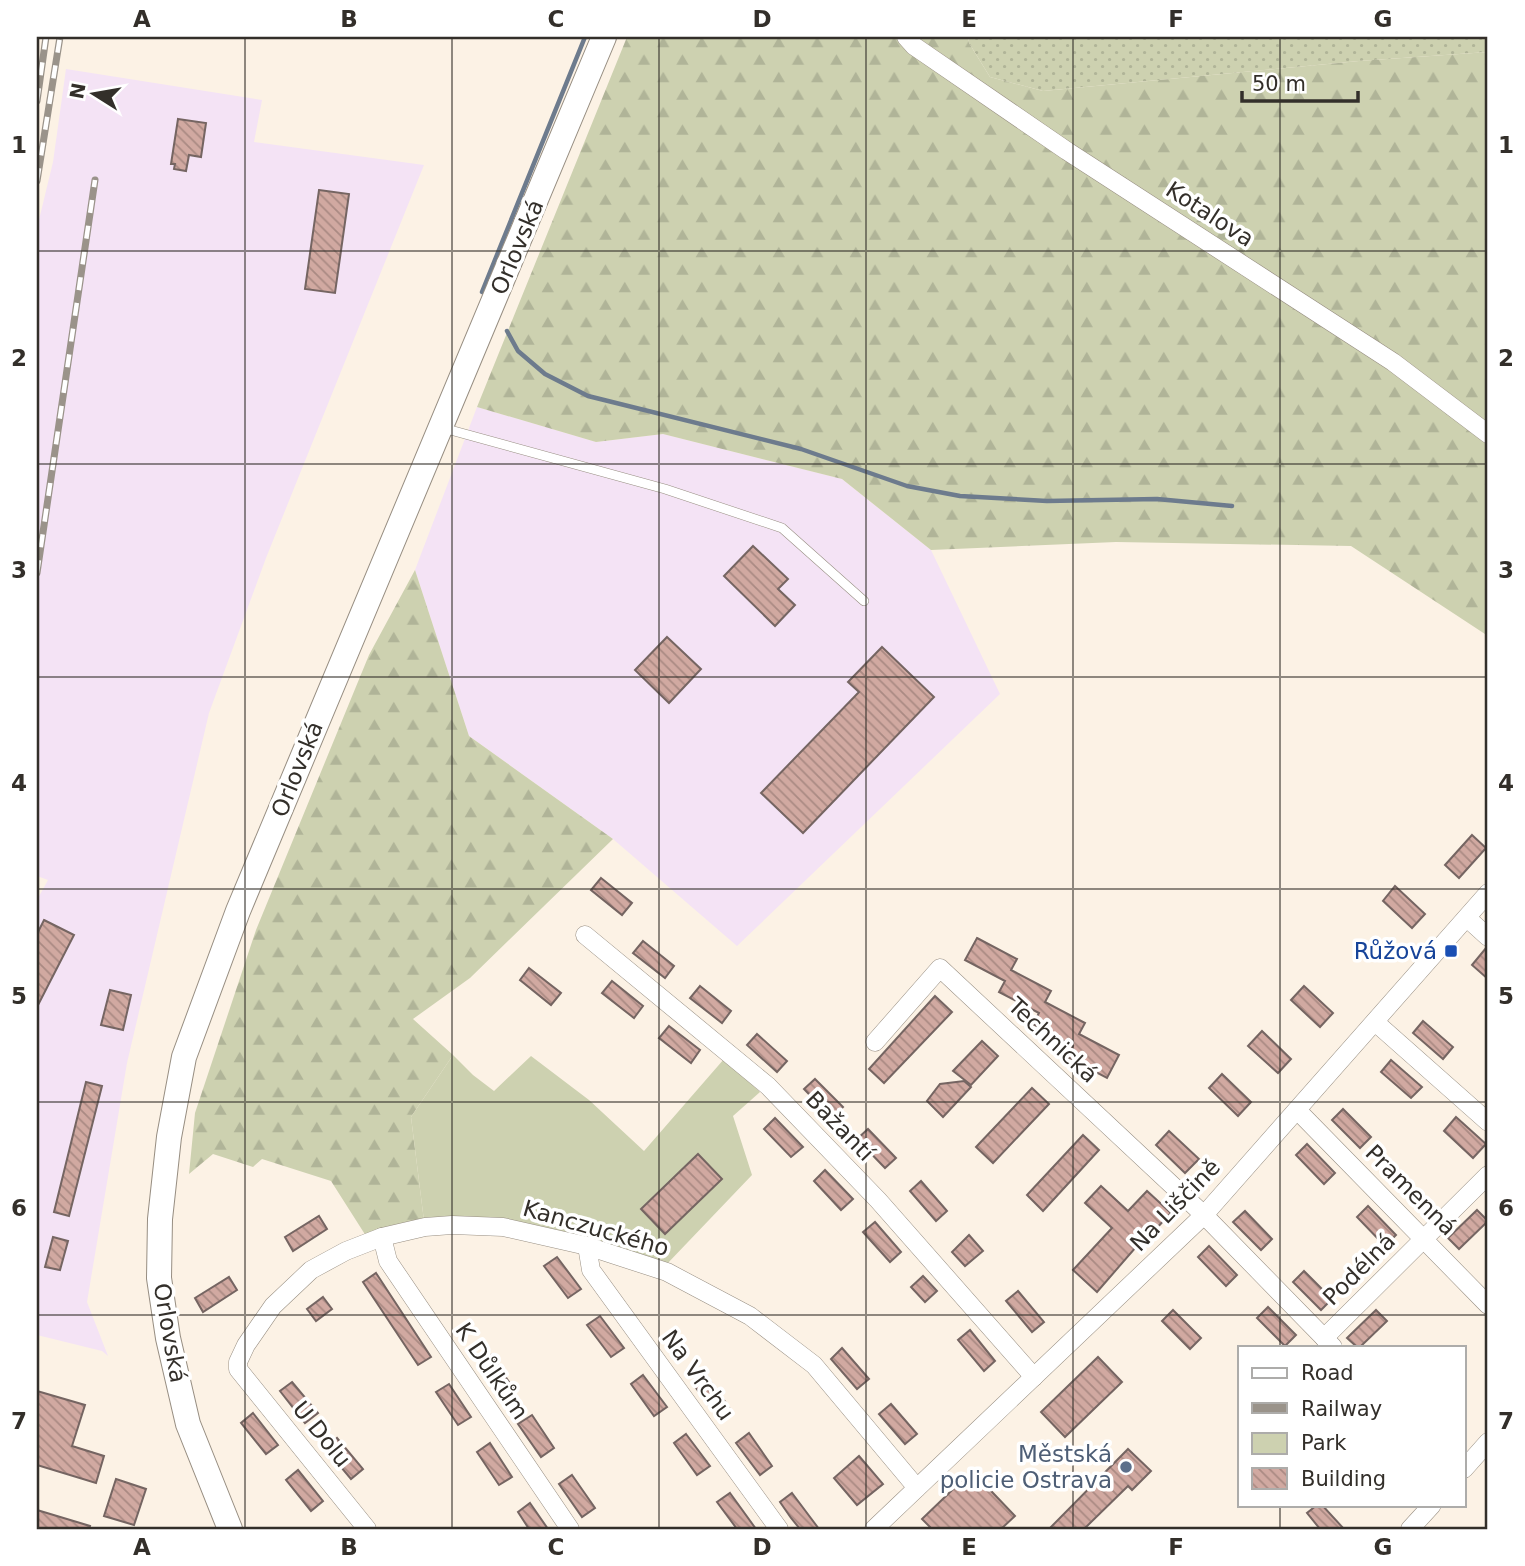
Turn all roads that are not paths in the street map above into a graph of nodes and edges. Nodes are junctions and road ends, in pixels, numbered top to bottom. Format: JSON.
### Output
{"nodes":[{"id":1,"x":604,"y":37,"type":"edge"},
{"id":2,"x":905,"y":37,"type":"edge"},
{"id":3,"x":442,"y":428,"type":"junction"},
{"id":4,"x":1488,"y":434,"type":"edge"},
{"id":5,"x":864,"y":601,"type":"dead end"},
{"id":6,"x":1488,"y":893,"type":"edge"},
{"id":7,"x":1467,"y":918,"type":"junction"},
{"id":8,"x":585,"y":935,"type":"dead end"},
{"id":9,"x":1488,"y":937,"type":"edge"},
{"id":10,"x":1375,"y":1022,"type":"junction"},
{"id":11,"x":875,"y":1042,"type":"dead end"},
{"id":12,"x":1297,"y":1110,"type":"junction"},
{"id":13,"x":1488,"y":1122,"type":"edge"},
{"id":14,"x":1488,"y":1175,"type":"edge"},
{"id":15,"x":1204,"y":1215,"type":"junction"},
{"id":16,"x":382,"y":1237,"type":"junction"},
{"id":17,"x":1424,"y":1238,"type":"junction"},
{"id":18,"x":587,"y":1246,"type":"junction"},
{"id":19,"x":1488,"y":1305,"type":"edge"},
{"id":20,"x":1329,"y":1343,"type":"edge"},
{"id":21,"x":238,"y":1369,"type":"joint"},
{"id":22,"x":1034,"y":1377,"type":"junction"},
{"id":23,"x":1488,"y":1442,"type":"edge"},
{"id":24,"x":1466,"y":1467,"type":"edge"},
{"id":25,"x":917,"y":1488,"type":"junction"},
{"id":26,"x":1431,"y":1506,"type":"edge"},
{"id":27,"x":230,"y":1529,"type":"edge"},
{"id":28,"x":367,"y":1529,"type":"edge"},
{"id":29,"x":570,"y":1529,"type":"edge"},
{"id":30,"x":779,"y":1529,"type":"edge"},
{"id":31,"x":874,"y":1529,"type":"edge"},
{"id":32,"x":1410,"y":1529,"type":"edge"}],
"edges":[{"from":1,"to":3,"type":"main road","name":"Orlovská"},
{"from":2,"to":4,"type":"street","name":"Kotalova"},
{"from":3,"to":5,"type":"lane"},
{"from":3,"to":27,"type":"main road","name":"Orlovská"},
{"from":6,"to":7,"type":"street","name":"Na Liščině"},
{"from":7,"to":9,"type":"street"},
{"from":7,"to":10,"type":"street","name":"Na Liščině"},
{"from":8,"to":22,"type":"street","name":"Bažantí"},
{"from":10,"to":12,"type":"street","name":"Na Liščině"},
{"from":10,"to":13,"type":"street"},
{"from":11,"to":15,"type":"street","name":"Technická"},
{"from":12,"to":15,"type":"street","name":"Na Liščině"},
{"from":12,"to":17,"type":"street","name":"Pramenná"},
{"from":14,"to":17,"type":"street","name":"Podélná"},
{"from":15,"to":20,"type":"street"},
{"from":15,"to":22,"type":"street","name":"Na Liščině"},
{"from":16,"to":18,"type":"street","name":"Kanczuckého"},
{"from":16,"to":21,"type":"street","name":"Kanczuckého"},
{"from":16,"to":29,"type":"street","name":"K Důlkům"},
{"from":17,"to":19,"type":"street","name":"Pramenná"},
{"from":17,"to":20,"type":"street","name":"Podélná"},
{"from":18,"to":25,"type":"street","name":"Kanczuckého"},
{"from":18,"to":30,"type":"street","name":"Na Vrchu"},
{"from":21,"to":28,"type":"street","name":"U Dolu"},
{"from":22,"to":25,"type":"street","name":"Na Liščině"},
{"from":23,"to":24,"type":"street"},
{"from":25,"to":31,"type":"street","name":"Na Liščině"},
{"from":26,"to":32,"type":"street"}]}
